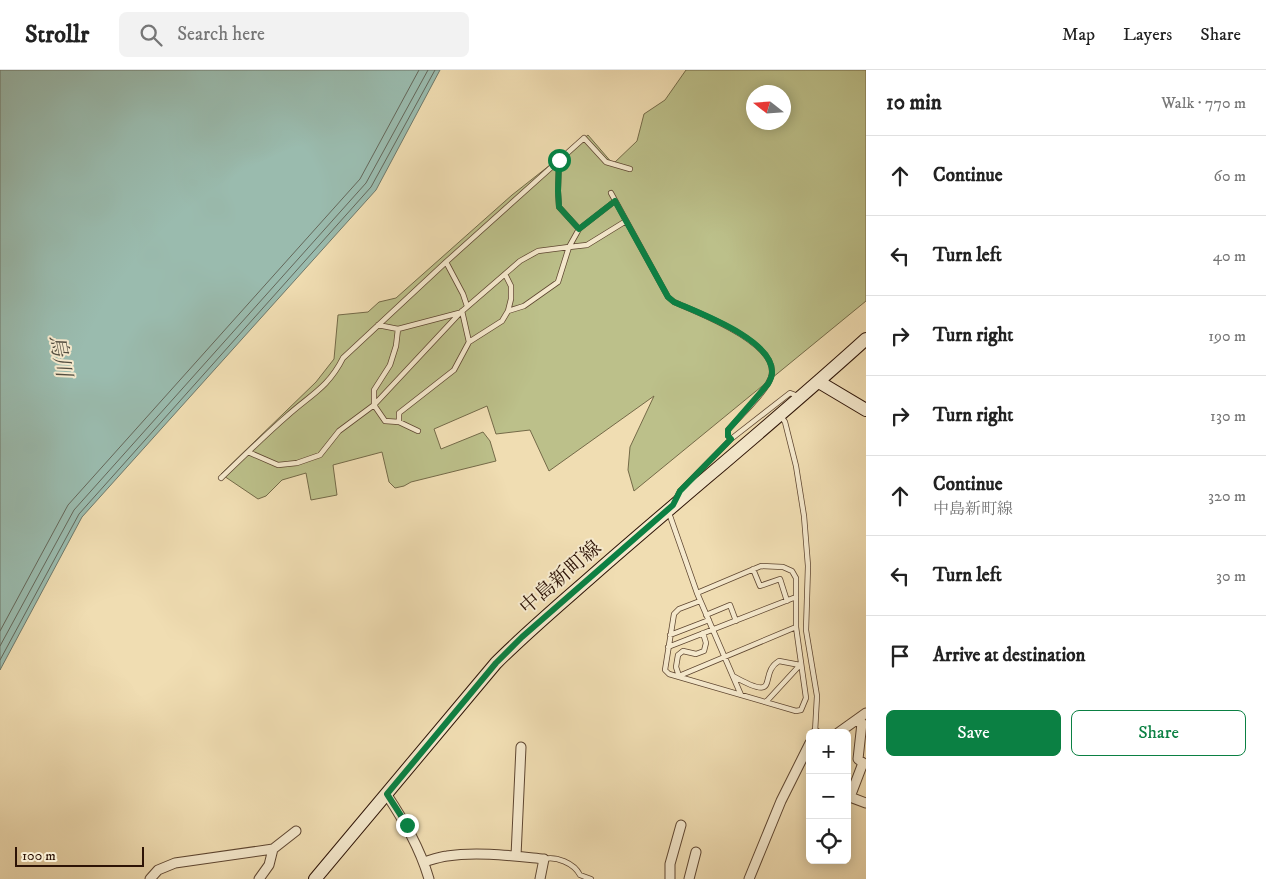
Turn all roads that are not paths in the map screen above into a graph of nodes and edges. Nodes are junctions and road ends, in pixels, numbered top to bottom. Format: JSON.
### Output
{"nodes":[{"id":1,"x":559,"y":160,"type":"junction"},
{"id":2,"x":630,"y":169,"type":"dead end"},
{"id":3,"x":611,"y":193,"type":"dead end"},
{"id":4,"x":615,"y":201,"type":"junction"},
{"id":5,"x":626,"y":220,"type":"junction"},
{"id":6,"x":579,"y":229,"type":"junction"},
{"id":7,"x":569,"y":247,"type":"junction"},
{"id":8,"x":446,"y":262,"type":"junction"},
{"id":9,"x":505,"y":274,"type":"junction"},
{"id":10,"x":467,"y":306,"type":"junction"},
{"id":11,"x":508,"y":311,"type":"junction"},
{"id":12,"x":461,"y":312,"type":"junction"},
{"id":13,"x":378,"y":326,"type":"junction"},
{"id":14,"x":398,"y":329,"type":"junction"},
{"id":15,"x":866,"y":339,"type":"edge"},
{"id":16,"x":469,"y":342,"type":"junction"},
{"id":17,"x":819,"y":382,"type":"junction"},
{"id":18,"x":800,"y":397,"type":"junction"},
{"id":19,"x":374,"y":406,"type":"junction"},
{"id":20,"x":866,"y":410,"type":"edge"},
{"id":21,"x":780,"y":415,"type":"junction"},
{"id":22,"x":399,"y":422,"type":"junction"},
{"id":23,"x":418,"y":430,"type":"dead end"},
{"id":24,"x":731,"y":439,"type":"junction"},
{"id":25,"x":248,"y":452,"type":"junction"},
{"id":26,"x":221,"y":478,"type":"dead end"},
{"id":27,"x":670,"y":507,"type":"junction"},
{"id":28,"x":753,"y":569,"type":"junction"},
{"id":29,"x":697,"y":593,"type":"junction"},
{"id":30,"x":796,"y":597,"type":"junction"},
{"id":31,"x":700,"y":601,"type":"junction"},
{"id":32,"x":787,"y":601,"type":"junction"},
{"id":33,"x":706,"y":615,"type":"junction"},
{"id":34,"x":709,"y":620,"type":"junction"},
{"id":35,"x":736,"y":620,"type":"junction"},
{"id":36,"x":796,"y":627,"type":"junction"},
{"id":37,"x":713,"y":630,"type":"junction"},
{"id":38,"x":703,"y":633,"type":"junction"},
{"id":39,"x":670,"y":636,"type":"junction"},
{"id":40,"x":668,"y":647,"type":"junction"},
{"id":41,"x":725,"y":657,"type":"junction"},
{"id":42,"x":800,"y":665,"type":"junction"},
{"id":43,"x":678,"y":676,"type":"junction"},
{"id":44,"x":733,"y":676,"type":"junction"},
{"id":45,"x":741,"y":695,"type":"junction"},
{"id":46,"x":766,"y":702,"type":"junction"},
{"id":47,"x":866,"y":714,"type":"edge"},
{"id":48,"x":857,"y":720,"type":"junction"},
{"id":49,"x":815,"y":729,"type":"edge"},
{"id":50,"x":844,"y":729,"type":"edge"},
{"id":51,"x":521,"y":747,"type":"dead end"},
{"id":52,"x":806,"y":751,"type":"edge"},
{"id":53,"x":864,"y":764,"type":"edge"},
{"id":54,"x":387,"y":794,"type":"junction"},
{"id":55,"x":866,"y":803,"type":"edge"},
{"id":56,"x":681,"y":825,"type":"dead end"},
{"id":57,"x":296,"y":830,"type":"dead end"},
{"id":58,"x":273,"y":850,"type":"junction"},
{"id":59,"x":696,"y":852,"type":"dead end"},
{"id":60,"x":516,"y":856,"type":"junction"},
{"id":61,"x":544,"y":859,"type":"junction"},
{"id":62,"x":424,"y":862,"type":"junction"},
{"id":63,"x":150,"y":879,"type":"edge"},
{"id":64,"x":259,"y":879,"type":"edge"},
{"id":65,"x":315,"y":879,"type":"edge"},
{"id":66,"x":430,"y":879,"type":"edge"},
{"id":67,"x":540,"y":879,"type":"edge"},
{"id":68,"x":591,"y":879,"type":"edge"},
{"id":69,"x":670,"y":879,"type":"edge"},
{"id":70,"x":689,"y":879,"type":"edge"},
{"id":71,"x":749,"y":879,"type":"edge"}],
"edges":[{"from":1,"to":2,"type":"lane"},
{"from":1,"to":6,"type":"lane"},
{"from":1,"to":8,"type":"lane"},
{"from":3,"to":4,"type":"lane"},
{"from":4,"to":5,"type":"lane"},
{"from":4,"to":6,"type":"lane"},
{"from":5,"to":7,"type":"lane"},
{"from":5,"to":24,"type":"lane"},
{"from":6,"to":7,"type":"lane"},
{"from":7,"to":9,"type":"lane"},
{"from":7,"to":11,"type":"lane"},
{"from":8,"to":10,"type":"lane"},
{"from":8,"to":13,"type":"lane"},
{"from":9,"to":10,"type":"lane"},
{"from":9,"to":11,"type":"lane"},
{"from":10,"to":12,"type":"lane"},
{"from":11,"to":16,"type":"lane"},
{"from":12,"to":14,"type":"lane"},
{"from":12,"to":16,"type":"lane"},
{"from":12,"to":19,"type":"lane"},
{"from":13,"to":14,"type":"lane"},
{"from":13,"to":25,"type":"lane"},
{"from":14,"to":19,"type":"lane"},
{"from":15,"to":17,"type":"main road","name":"中島新町線"},
{"from":16,"to":22,"type":"lane"},
{"from":17,"to":18,"type":"main road","name":"中島新町線"},
{"from":17,"to":20,"type":"main road"},
{"from":18,"to":21,"type":"main road","name":"中島新町線"},
{"from":18,"to":24,"type":"lane"},
{"from":19,"to":22,"type":"lane"},
{"from":19,"to":25,"type":"lane"},
{"from":21,"to":27,"type":"main road","name":"中島新町線"},
{"from":21,"to":49,"type":"lane"},
{"from":22,"to":23,"type":"lane"},
{"from":24,"to":27,"type":"lane"},
{"from":25,"to":26,"type":"lane"},
{"from":27,"to":29,"type":"lane"},
{"from":27,"to":54,"type":"main road","name":"中島新町線"},
{"from":28,"to":29,"type":"lane"},
{"from":28,"to":30,"type":"lane"},
{"from":28,"to":32,"type":"lane"},
{"from":29,"to":31,"type":"lane"},
{"from":30,"to":32,"type":"lane"},
{"from":30,"to":36,"type":"lane"},
{"from":31,"to":33,"type":"lane"},
{"from":31,"to":39,"type":"lane"},
{"from":32,"to":35,"type":"lane"},
{"from":33,"to":34,"type":"lane"},
{"from":33,"to":35,"type":"lane"},
{"from":34,"to":37,"type":"lane"},
{"from":34,"to":39,"type":"lane"},
{"from":35,"to":37,"type":"lane"},
{"from":36,"to":41,"type":"lane"},
{"from":36,"to":42,"type":"lane"},
{"from":37,"to":38,"type":"lane"},
{"from":37,"to":41,"type":"lane"},
{"from":38,"to":40,"type":"lane"},
{"from":38,"to":43,"type":"lane"},
{"from":39,"to":40,"type":"lane"},
{"from":40,"to":43,"type":"lane"},
{"from":41,"to":43,"type":"lane"},
{"from":41,"to":44,"type":"lane"},
{"from":42,"to":44,"type":"lane"},
{"from":42,"to":46,"type":"lane"},
{"from":42,"to":46,"type":"lane"},
{"from":43,"to":45,"type":"lane"},
{"from":44,"to":45,"type":"lane"},
{"from":45,"to":46,"type":"lane"},
{"from":47,"to":48,"type":"street"},
{"from":48,"to":50,"type":"street"},
{"from":48,"to":53,"type":"street"},
{"from":51,"to":60,"type":"street"},
{"from":52,"to":71,"type":"street"},
{"from":53,"to":55,"type":"street"},
{"from":54,"to":62,"type":"street"},
{"from":54,"to":65,"type":"main road","name":"中島新町線"},
{"from":56,"to":69,"type":"street"},
{"from":57,"to":58,"type":"street"},
{"from":58,"to":63,"type":"street"},
{"from":58,"to":64,"type":"street"},
{"from":59,"to":70,"type":"street"},
{"from":60,"to":61,"type":"street"},
{"from":60,"to":62,"type":"street"},
{"from":61,"to":67,"type":"street"},
{"from":61,"to":68,"type":"lane"},
{"from":62,"to":66,"type":"street"}]}
